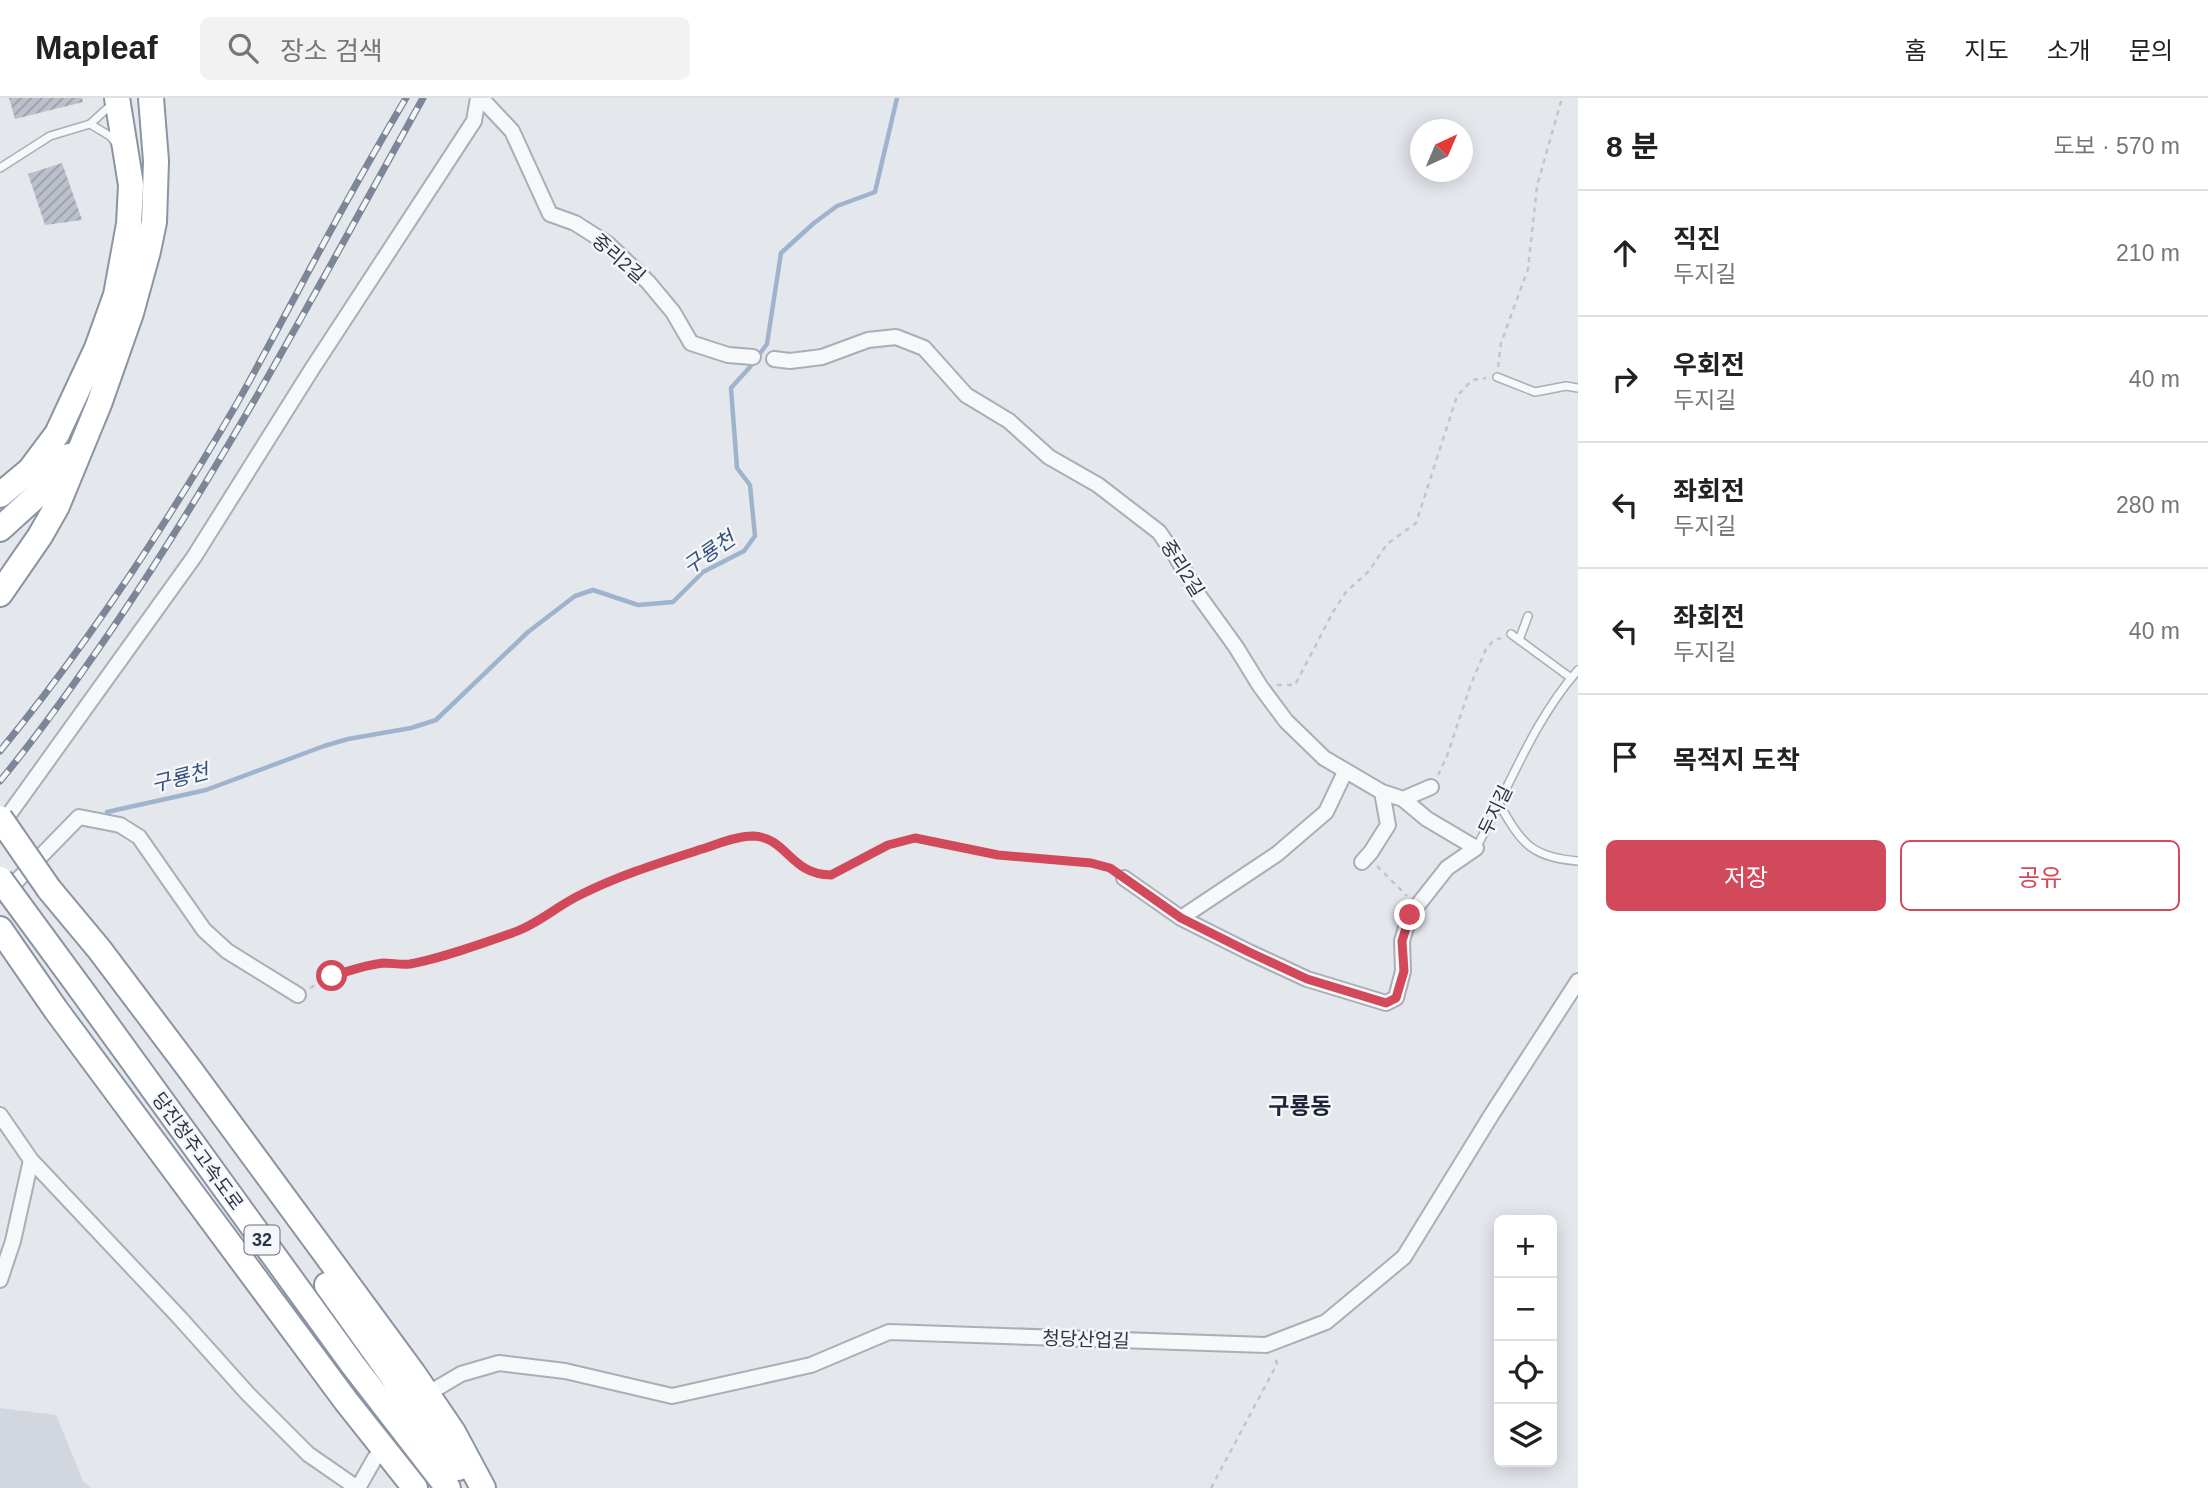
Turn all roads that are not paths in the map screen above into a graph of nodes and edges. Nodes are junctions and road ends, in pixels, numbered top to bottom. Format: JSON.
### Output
{"nodes":[{"id":1,"x":111,"y":98,"type":"edge"},
{"id":2,"x":117,"y":98,"type":"edge"},
{"id":3,"x":150,"y":98,"type":"edge"},
{"id":4,"x":480,"y":98,"type":"edge"},
{"id":5,"x":90,"y":124,"type":"junction"},
{"id":6,"x":129,"y":161,"type":"junction"},
{"id":7,"x":0,"y":168,"type":"edge"},
{"id":8,"x":753,"y":357,"type":"joint"},
{"id":9,"x":775,"y":359,"type":"joint"},
{"id":10,"x":1497,"y":377,"type":"road end"},
{"id":11,"x":1578,"y":388,"type":"edge"},
{"id":12,"x":88,"y":428,"type":"junction"},
{"id":13,"x":0,"y":495,"type":"edge"},
{"id":14,"x":0,"y":528,"type":"edge"},
{"id":15,"x":0,"y":594,"type":"edge"},
{"id":16,"x":1528,"y":616,"type":"dead end"},
{"id":17,"x":1511,"y":634,"type":"road end"},
{"id":18,"x":1519,"y":640,"type":"junction"},
{"id":19,"x":1578,"y":670,"type":"edge"},
{"id":20,"x":1571,"y":678,"type":"junction"},
{"id":21,"x":1345,"y":772,"type":"junction"},
{"id":22,"x":1431,"y":787,"type":"road end"},
{"id":23,"x":1382,"y":792,"type":"junction"},
{"id":24,"x":1404,"y":799,"type":"junction"},
{"id":25,"x":1499,"y":804,"type":"junction"},
{"id":26,"x":0,"y":818,"type":"edge"},
{"id":27,"x":0,"y":827,"type":"edge"},
{"id":28,"x":1476,"y":848,"type":"junction"},
{"id":29,"x":1364,"y":860,"type":"road end"},
{"id":30,"x":1578,"y":861,"type":"edge"},
{"id":31,"x":1124,"y":878,"type":"road end"},
{"id":32,"x":0,"y":879,"type":"edge"},
{"id":33,"x":0,"y":899,"type":"edge"},
{"id":34,"x":1181,"y":918,"type":"junction"},
{"id":35,"x":0,"y":929,"type":"edge"},
{"id":36,"x":95,"y":953,"type":"junction"},
{"id":37,"x":1578,"y":981,"type":"edge"},
{"id":38,"x":298,"y":995,"type":"road end"},
{"id":39,"x":0,"y":1115,"type":"edge"},
{"id":40,"x":31,"y":1160,"type":"junction"},
{"id":41,"x":0,"y":1280,"type":"edge"},
{"id":42,"x":433,"y":1391,"type":"dead end"},
{"id":43,"x":375,"y":1458,"type":"dead end"},
{"id":44,"x":358,"y":1488,"type":"edge"},
{"id":45,"x":415,"y":1488,"type":"edge"},
{"id":46,"x":448,"y":1488,"type":"edge"},
{"id":47,"x":472,"y":1488,"type":"edge"},
{"id":48,"x":483,"y":1488,"type":"edge"}],
"edges":[{"from":1,"to":5,"type":"lane"},
{"from":2,"to":6,"type":"highway"},
{"from":3,"to":12,"type":"highway"},
{"from":4,"to":8,"type":"street","name":"중리2길"},
{"from":4,"to":27,"type":"street"},
{"from":5,"to":6,"type":"lane"},
{"from":5,"to":7,"type":"lane"},
{"from":6,"to":13,"type":"highway"},
{"from":8,"to":9,"type":"lane"},
{"from":9,"to":21,"type":"street","name":"중리2길"},
{"from":10,"to":11,"type":"lane"},
{"from":12,"to":14,"type":"highway"},
{"from":12,"to":15,"type":"highway"},
{"from":16,"to":18,"type":"lane"},
{"from":17,"to":18,"type":"lane"},
{"from":18,"to":20,"type":"lane"},
{"from":19,"to":20,"type":"lane","name":"두지길"},
{"from":20,"to":25,"type":"lane","name":"두지길"},
{"from":21,"to":23,"type":"street","name":"중리2길"},
{"from":21,"to":34,"type":"street"},
{"from":22,"to":24,"type":"street"},
{"from":23,"to":24,"type":"street","name":"중리2길"},
{"from":23,"to":29,"type":"street"},
{"from":24,"to":28,"type":"street","name":"중리2길"},
{"from":25,"to":28,"type":"lane","name":"두지길"},
{"from":25,"to":30,"type":"lane"},
{"from":26,"to":36,"type":"highway","bridge":true},
{"from":28,"to":34,"type":"street","name":"두지길"},
{"from":31,"to":34,"type":"street","name":"두지길"},
{"from":32,"to":46,"type":"highway","name":"당진청주고속도로","number":"32","bridge":true},
{"from":33,"to":38,"type":"street"},
{"from":35,"to":45,"type":"highway","name":"당진청주고속도로","number":"32"},
{"from":36,"to":47,"type":"highway"},
{"from":36,"to":48,"type":"highway"},
{"from":37,"to":42,"type":"street","name":"청당산업길"},
{"from":39,"to":40,"type":"street"},
{"from":40,"to":41,"type":"street"},
{"from":40,"to":44,"type":"street"},
{"from":43,"to":44,"type":"street"}]}
